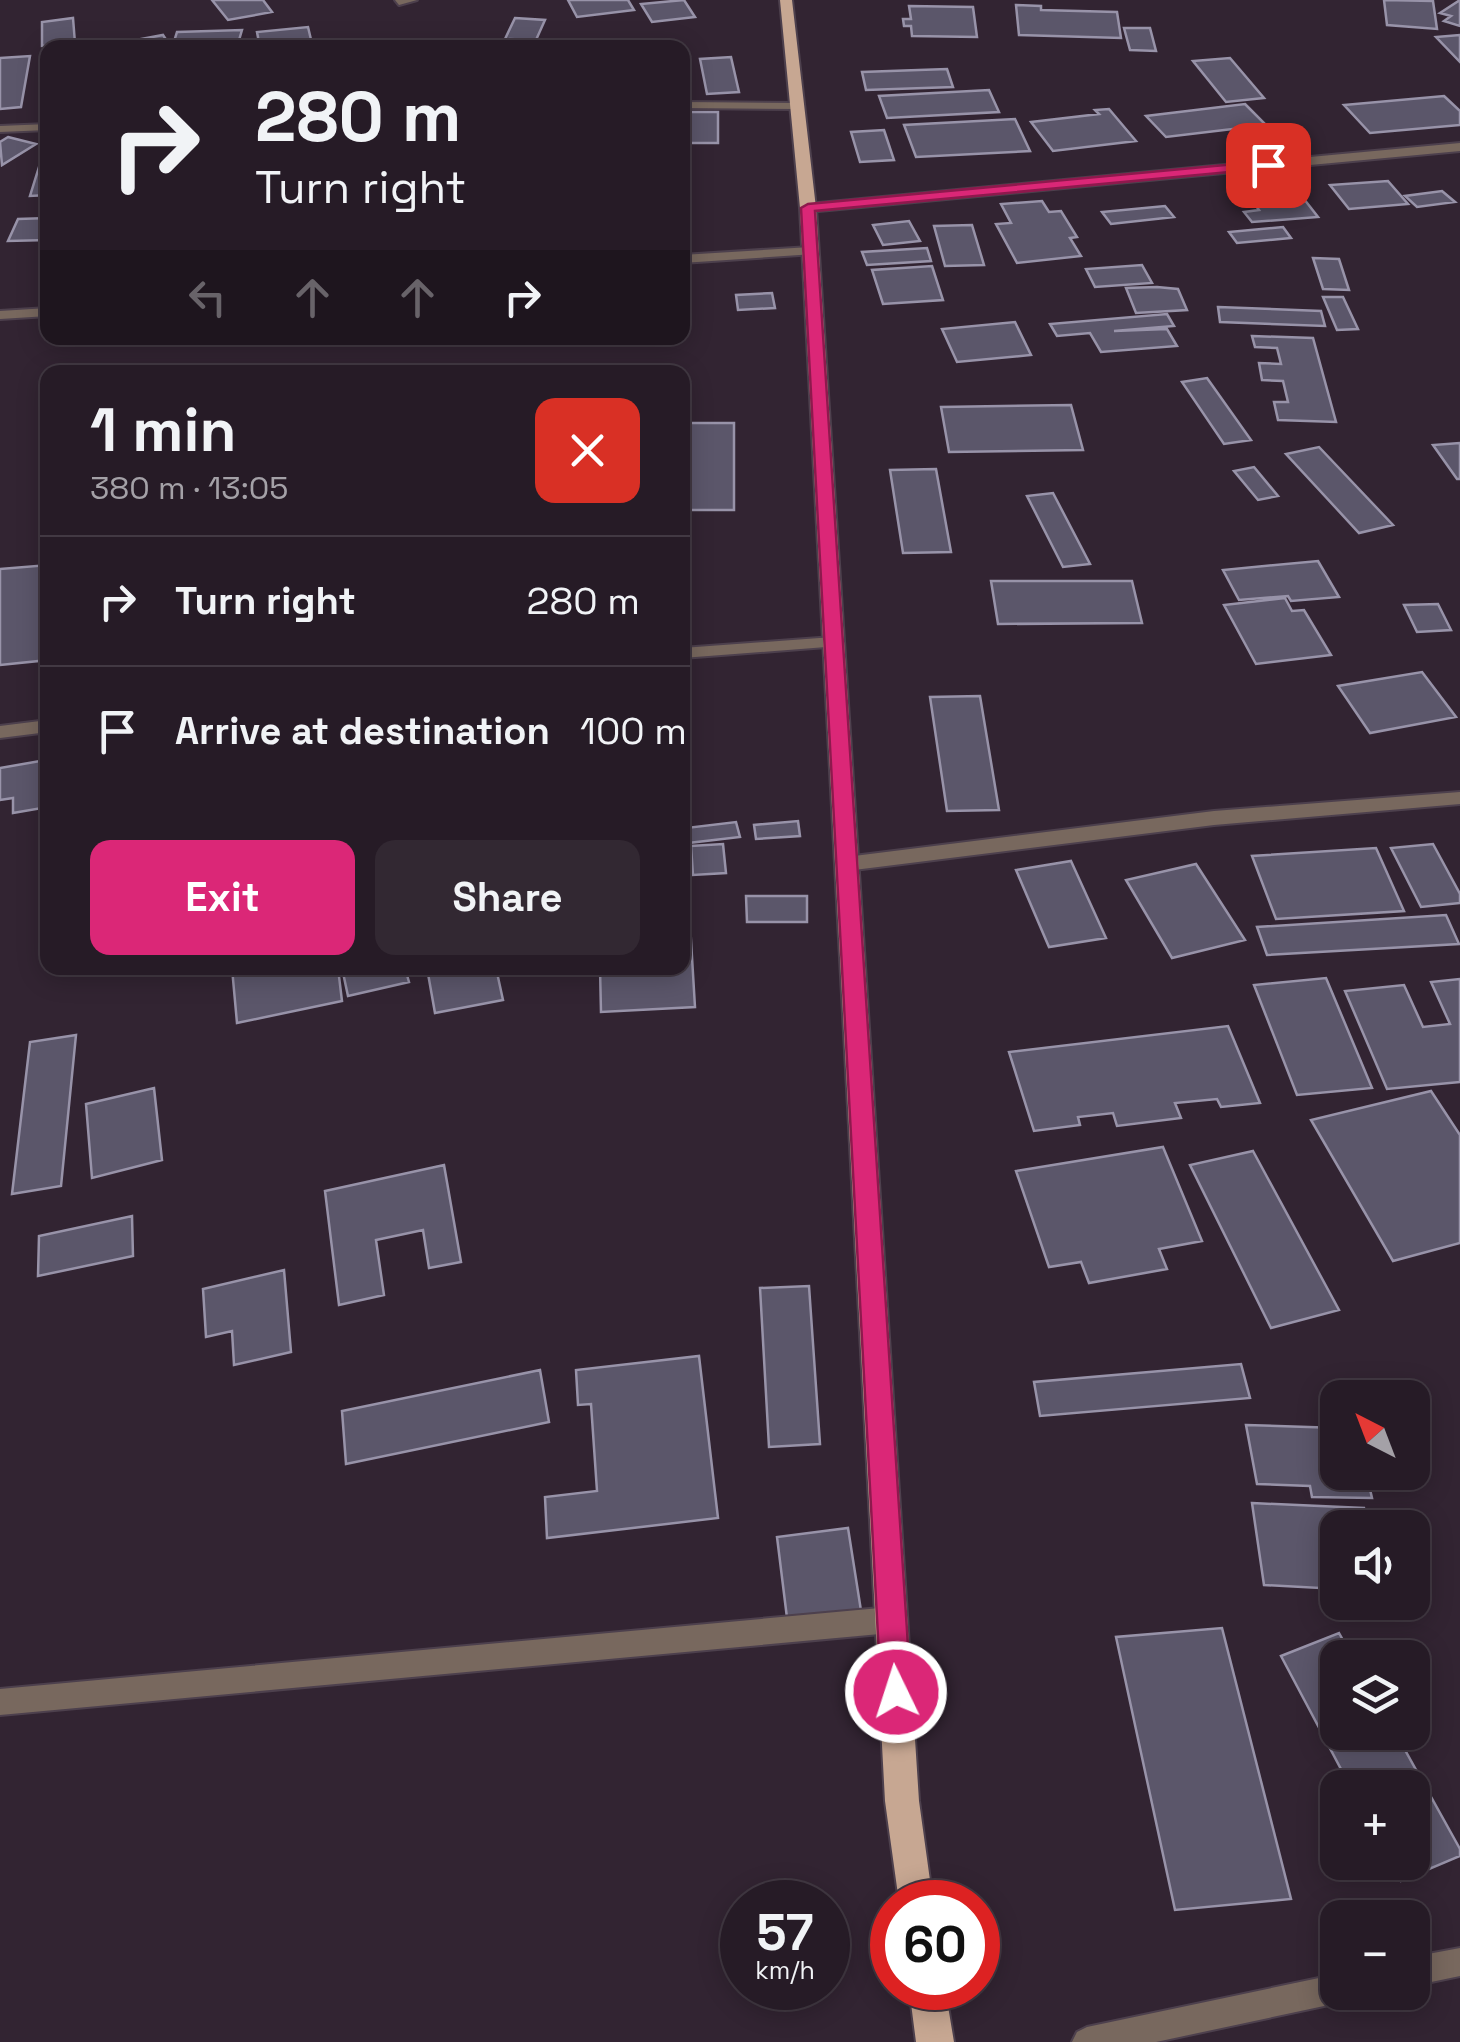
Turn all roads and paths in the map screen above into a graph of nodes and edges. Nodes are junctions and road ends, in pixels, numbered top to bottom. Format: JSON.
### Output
{"nodes":[{"id":1,"x":412,"y":0,"type":"edge"},
{"id":2,"x":786,"y":0,"type":"edge"},
{"id":3,"x":399,"y":2,"type":"edge"},
{"id":4,"x":690,"y":105,"type":"edge"},
{"id":5,"x":797,"y":106,"type":"junction"},
{"id":6,"x":40,"y":127,"type":"edge"},
{"id":7,"x":0,"y":128,"type":"edge"},
{"id":8,"x":1460,"y":147,"type":"edge"},
{"id":9,"x":808,"y":208,"type":"junction"},
{"id":10,"x":810,"y":251,"type":"junction"},
{"id":11,"x":690,"y":259,"type":"edge"},
{"id":12,"x":40,"y":313,"type":"edge"},
{"id":13,"x":0,"y":316,"type":"edge"},
{"id":14,"x":834,"y":642,"type":"junction"},
{"id":15,"x":690,"y":651,"type":"edge"},
{"id":16,"x":40,"y":727,"type":"edge"},
{"id":17,"x":0,"y":732,"type":"edge"},
{"id":18,"x":1460,"y":798,"type":"edge"},
{"id":19,"x":846,"y":864,"type":"junction"},
{"id":20,"x":891,"y":1620,"type":"junction"},
{"id":21,"x":0,"y":1702,"type":"edge"},
{"id":22,"x":913,"y":1880,"type":"edge"},
{"id":23,"x":1460,"y":1962,"type":"edge"},
{"id":24,"x":1430,"y":1968,"type":"edge"},
{"id":25,"x":1320,"y":1992,"type":"edge"},
{"id":26,"x":930,"y":2010,"type":"edge"},
{"id":27,"x":934,"y":2042,"type":"edge"},
{"id":28,"x":1087,"y":2042,"type":"edge"}],
"edges":[{"from":1,"to":3,"type":"street"},
{"from":2,"to":5,"type":"main road"},
{"from":4,"to":5,"type":"street"},
{"from":5,"to":9,"type":"main road"},
{"from":6,"to":7,"type":"street"},
{"from":8,"to":9,"type":"street"},
{"from":9,"to":10,"type":"main road"},
{"from":10,"to":11,"type":"street"},
{"from":10,"to":14,"type":"main road"},
{"from":12,"to":13,"type":"street"},
{"from":14,"to":15,"type":"street"},
{"from":14,"to":19,"type":"main road"},
{"from":16,"to":17,"type":"street"},
{"from":18,"to":19,"type":"street"},
{"from":19,"to":20,"type":"main road"},
{"from":20,"to":21,"type":"street"},
{"from":20,"to":22,"type":"main road"},
{"from":23,"to":24,"type":"street"},
{"from":25,"to":28,"type":"street"},
{"from":26,"to":27,"type":"main road"}]}
